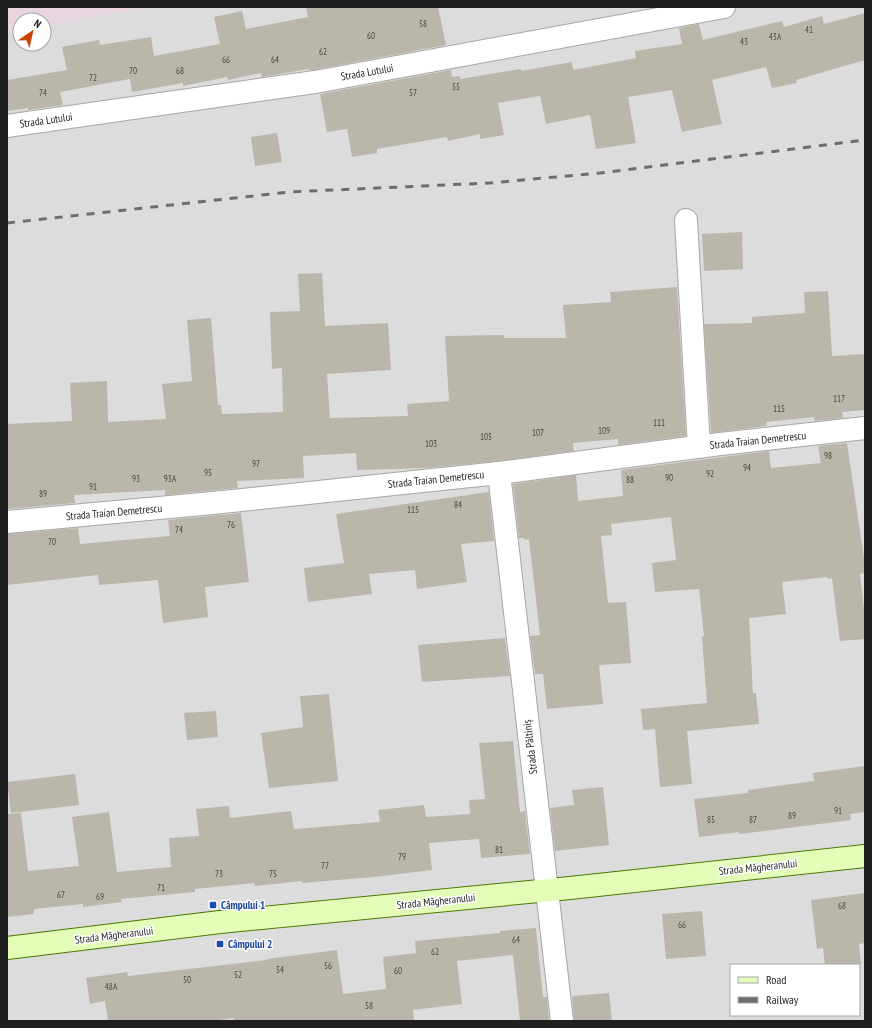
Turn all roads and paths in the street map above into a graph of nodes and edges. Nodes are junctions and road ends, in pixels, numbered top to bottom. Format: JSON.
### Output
{"nodes":[{"id":1,"x":724,"y":7,"type":"edge"},
{"id":2,"x":7,"y":126,"type":"edge"},
{"id":3,"x":686,"y":220,"type":"dead end"},
{"id":4,"x":865,"y":428,"type":"edge"},
{"id":5,"x":699,"y":447,"type":"junction"},
{"id":6,"x":499,"y":473,"type":"junction"},
{"id":7,"x":7,"y":522,"type":"edge"},
{"id":8,"x":865,"y":856,"type":"edge"},
{"id":9,"x":547,"y":890,"type":"junction"},
{"id":10,"x":7,"y":948,"type":"edge"},
{"id":11,"x":562,"y":1021,"type":"edge"}],
"edges":[{"from":1,"to":2,"type":"street","name":"Strada Lutului"},
{"from":3,"to":5,"type":"street"},
{"from":4,"to":5,"type":"street","name":"Strada Traian Demetrescu"},
{"from":5,"to":6,"type":"street","name":"Strada Traian Demetrescu"},
{"from":6,"to":7,"type":"street","name":"Strada Traian Demetrescu"},
{"from":6,"to":9,"type":"street","name":"Strada Păltiniș"},
{"from":8,"to":9,"type":"street","name":"Strada Măgheranului"},
{"from":9,"to":10,"type":"street","name":"Strada Măgheranului"},
{"from":9,"to":11,"type":"street","name":"Strada Păltiniș"}]}
